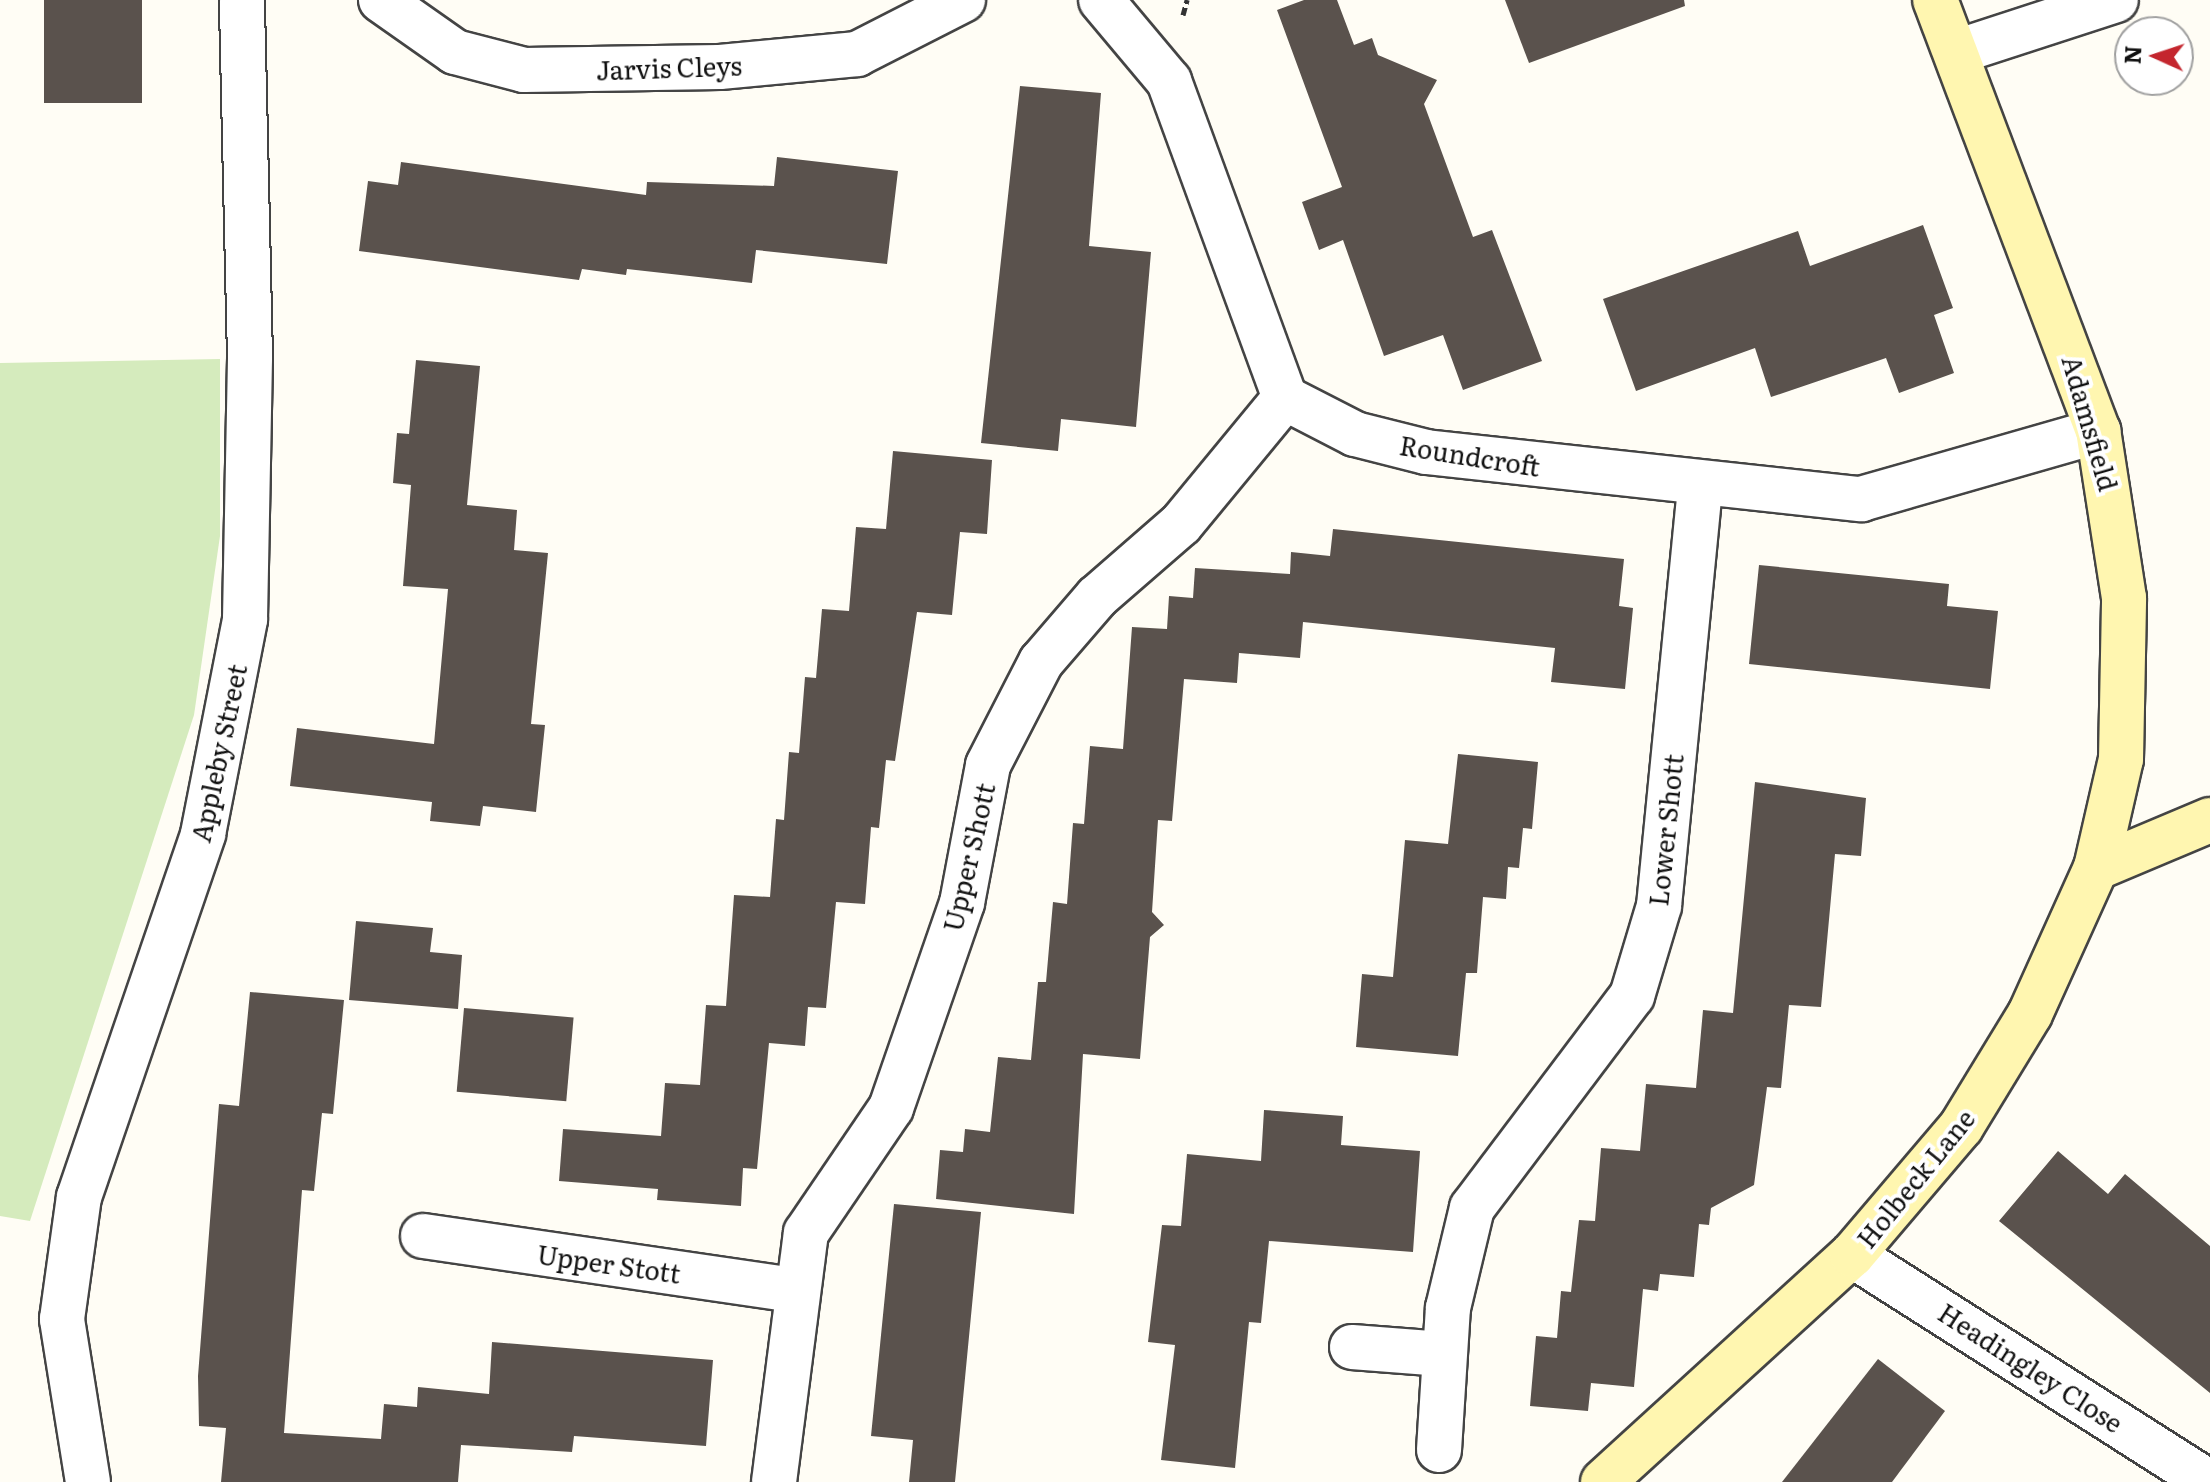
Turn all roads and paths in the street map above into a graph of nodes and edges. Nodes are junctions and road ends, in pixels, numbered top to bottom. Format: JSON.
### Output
{"nodes":[{"id":1,"x":242,"y":0,"type":"edge"},
{"id":2,"x":381,"y":0,"type":"edge"},
{"id":3,"x":963,"y":0,"type":"edge"},
{"id":4,"x":1101,"y":0,"type":"edge"},
{"id":5,"x":1935,"y":0,"type":"edge"},
{"id":6,"x":2116,"y":0,"type":"edge"},
{"id":7,"x":1956,"y":52,"type":"junction"},
{"id":8,"x":1285,"y":398,"type":"junction"},
{"id":9,"x":2098,"y":431,"type":"junction"},
{"id":10,"x":1700,"y":486,"type":"junction"},
{"id":11,"x":2210,"y":820,"type":"edge"},
{"id":12,"x":2096,"y":868,"type":"junction"},
{"id":13,"x":423,"y":1236,"type":"dead end"},
{"id":14,"x":1852,"y":1255,"type":"junction"},
{"id":15,"x":794,"y":1290,"type":"junction"},
{"id":16,"x":1352,"y":1347,"type":"dead end"},
{"id":17,"x":1443,"y":1354,"type":"junction"},
{"id":18,"x":1439,"y":1450,"type":"dead end"},
{"id":19,"x":88,"y":1482,"type":"edge"},
{"id":20,"x":774,"y":1482,"type":"edge"},
{"id":21,"x":1603,"y":1482,"type":"edge"},
{"id":22,"x":2208,"y":1482,"type":"edge"}],
"edges":[{"from":1,"to":19,"type":"street","name":"Appleby Street"},
{"from":2,"to":3,"type":"street","name":"Jarvis Cleys"},
{"from":4,"to":8,"type":"street"},
{"from":5,"to":7,"type":"street","name":"Adamsfield"},
{"from":6,"to":7,"type":"street"},
{"from":7,"to":9,"type":"street","name":"Adamsfield"},
{"from":8,"to":10,"type":"street","name":"Roundcroft"},
{"from":8,"to":15,"type":"street","name":"Upper Shott"},
{"from":9,"to":10,"type":"street","name":"Roundcroft"},
{"from":9,"to":12,"type":"street","name":"Adamsfield"},
{"from":10,"to":17,"type":"street","name":"Lower Shott"},
{"from":11,"to":12,"type":"street"},
{"from":12,"to":14,"type":"street","name":"Holbeck Lane"},
{"from":13,"to":15,"type":"street","name":"Upper Stott"},
{"from":14,"to":21,"type":"street","name":"Holbeck Lane"},
{"from":14,"to":22,"type":"street","name":"Headingley Close"},
{"from":15,"to":20,"type":"street","name":"Upper Shott"},
{"from":16,"to":17,"type":"street"},
{"from":17,"to":18,"type":"street","name":"Lower Shott"}]}
